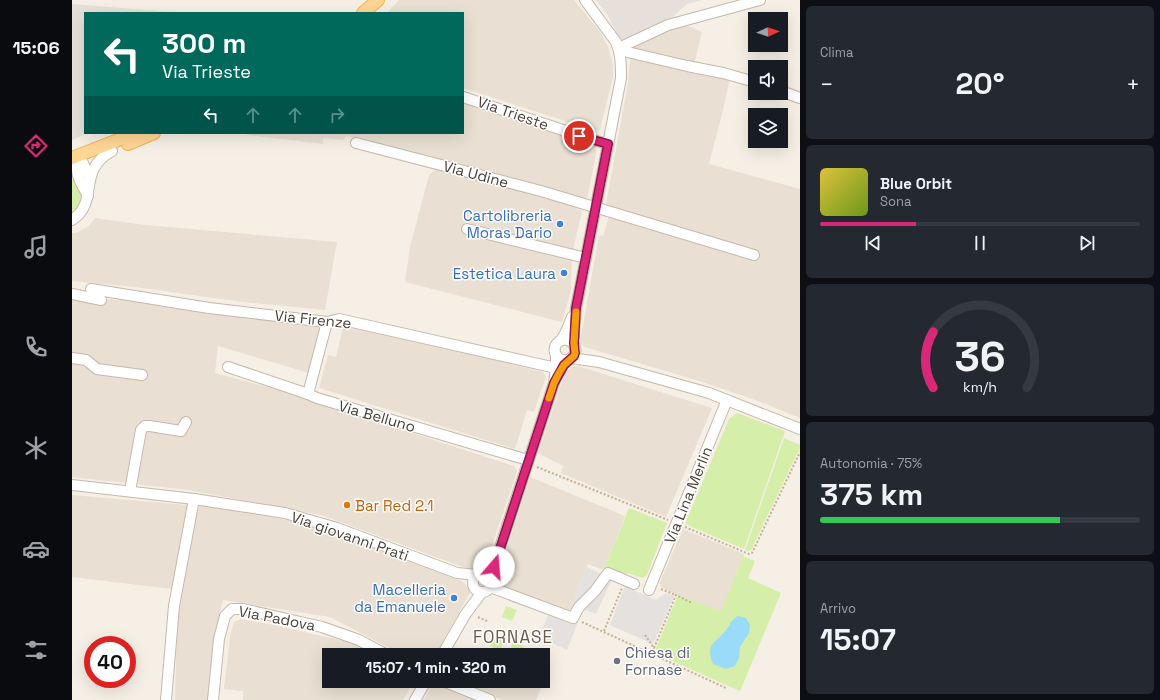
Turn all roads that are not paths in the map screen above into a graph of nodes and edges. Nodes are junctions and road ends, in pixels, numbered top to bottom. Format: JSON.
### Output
{"nodes":[{"id":1,"x":378,"y":0,"type":"edge"},
{"id":2,"x":585,"y":0,"type":"edge"},
{"id":3,"x":760,"y":0,"type":"edge"},
{"id":4,"x":364,"y":12,"type":"edge"},
{"id":5,"x":619,"y":50,"type":"junction"},
{"id":6,"x":748,"y":80,"type":"edge"},
{"id":7,"x":788,"y":94,"type":"edge"},
{"id":8,"x":464,"y":97,"type":"edge"},
{"id":9,"x":800,"y":98,"type":"edge"},
{"id":10,"x":134,"y":134,"type":"edge"},
{"id":11,"x":152,"y":134,"type":"edge"},
{"id":12,"x":356,"y":143,"type":"dead end"},
{"id":13,"x":608,"y":144,"type":"junction"},
{"id":14,"x":112,"y":151,"type":"joint"},
{"id":15,"x":77,"y":162,"type":"edge"},
{"id":16,"x":85,"y":181,"type":"junction"},
{"id":17,"x":596,"y":208,"type":"junction"},
{"id":18,"x":72,"y":220,"type":"edge"},
{"id":19,"x":467,"y":229,"type":"dead end"},
{"id":20,"x":754,"y":256,"type":"dead end"},
{"id":21,"x":586,"y":258,"type":"junction"},
{"id":22,"x":91,"y":290,"type":"dead end"},
{"id":23,"x":72,"y":294,"type":"edge"},
{"id":24,"x":101,"y":300,"type":"dead end"},
{"id":25,"x":576,"y":308,"type":"junction"},
{"id":26,"x":327,"y":322,"type":"junction"},
{"id":27,"x":561,"y":340,"type":"junction"},
{"id":28,"x":574,"y":345,"type":"junction"},
{"id":29,"x":556,"y":355,"type":"junction"},
{"id":30,"x":72,"y":358,"type":"edge"},
{"id":31,"x":570,"y":359,"type":"junction"},
{"id":32,"x":599,"y":362,"type":"junction"},
{"id":33,"x":228,"y":366,"type":"dead end"},
{"id":34,"x":556,"y":368,"type":"junction"},
{"id":35,"x":142,"y":375,"type":"dead end"},
{"id":36,"x":554,"y":383,"type":"junction"},
{"id":37,"x":308,"y":394,"type":"junction"},
{"id":38,"x":727,"y":400,"type":"junction"},
{"id":39,"x":186,"y":422,"type":"dead end"},
{"id":40,"x":800,"y":429,"type":"edge"},
{"id":41,"x":527,"y":461,"type":"junction"},
{"id":42,"x":72,"y":485,"type":"edge"},
{"id":43,"x":130,"y":491,"type":"junction"},
{"id":44,"x":194,"y":499,"type":"junction"},
{"id":45,"x":481,"y":583,"type":"junction"},
{"id":46,"x":634,"y":584,"type":"dead end"},
{"id":47,"x":649,"y":590,"type":"dead end"},
{"id":48,"x":374,"y":648,"type":"edge"},
{"id":49,"x":446,"y":648,"type":"edge"},
{"id":50,"x":422,"y":688,"type":"edge"},
{"id":51,"x":460,"y":688,"type":"edge"},
{"id":52,"x":166,"y":700,"type":"edge"},
{"id":53,"x":213,"y":700,"type":"edge"},
{"id":54,"x":415,"y":700,"type":"edge"},
{"id":55,"x":490,"y":700,"type":"edge"}],
"edges":[{"from":1,"to":4,"type":"main road"},
{"from":2,"to":5,"type":"street"},
{"from":3,"to":5,"type":"street"},
{"from":5,"to":6,"type":"street"},
{"from":5,"to":13,"type":"street"},
{"from":7,"to":9,"type":"street"},
{"from":8,"to":13,"type":"street","name":"Via Trieste"},
{"from":10,"to":15,"type":"main road"},
{"from":11,"to":14,"type":"main road"},
{"from":12,"to":17,"type":"street","name":"Via Udine"},
{"from":13,"to":17,"type":"street"},
{"from":14,"to":16,"type":"street"},
{"from":15,"to":16,"type":"street"},
{"from":15,"to":16,"type":"street"},
{"from":16,"to":18,"type":"street"},
{"from":17,"to":20,"type":"street","name":"Via Udine"},
{"from":17,"to":21,"type":"street"},
{"from":19,"to":21,"type":"street"},
{"from":21,"to":25,"type":"street"},
{"from":22,"to":26,"type":"street","name":"Via Firenze"},
{"from":23,"to":24,"type":"street"},
{"from":25,"to":27,"type":"street"},
{"from":25,"to":28,"type":"street"},
{"from":26,"to":34,"type":"street","name":"Via Firenze"},
{"from":26,"to":37,"type":"street"},
{"from":27,"to":28,"type":"street"},
{"from":27,"to":29,"type":"street"},
{"from":28,"to":31,"type":"street"},
{"from":28,"to":32,"type":"street"},
{"from":29,"to":31,"type":"street"},
{"from":29,"to":34,"type":"street"},
{"from":30,"to":35,"type":"street"},
{"from":31,"to":32,"type":"street"},
{"from":31,"to":36,"type":"street"},
{"from":32,"to":38,"type":"street"},
{"from":33,"to":37,"type":"street","name":"Via Belluno"},
{"from":34,"to":36,"type":"street"},
{"from":36,"to":41,"type":"street"},
{"from":37,"to":41,"type":"street","name":"Via Belluno"},
{"from":38,"to":40,"type":"street"},
{"from":38,"to":47,"type":"street","name":"Via Lina Merlin"},
{"from":39,"to":43,"type":"street"},
{"from":41,"to":45,"type":"street"},
{"from":42,"to":43,"type":"street","name":"Via giovanni Prati"},
{"from":43,"to":44,"type":"street","name":"Via giovanni Prati"},
{"from":44,"to":45,"type":"street","name":"Via giovanni Prati"},
{"from":44,"to":52,"type":"street"},
{"from":45,"to":46,"type":"street","name":"Via giovanni Prati"},
{"from":45,"to":49,"type":"street"},
{"from":48,"to":53,"type":"street","name":"Via Padova"},
{"from":50,"to":54,"type":"street"},
{"from":51,"to":55,"type":"street"}]}
